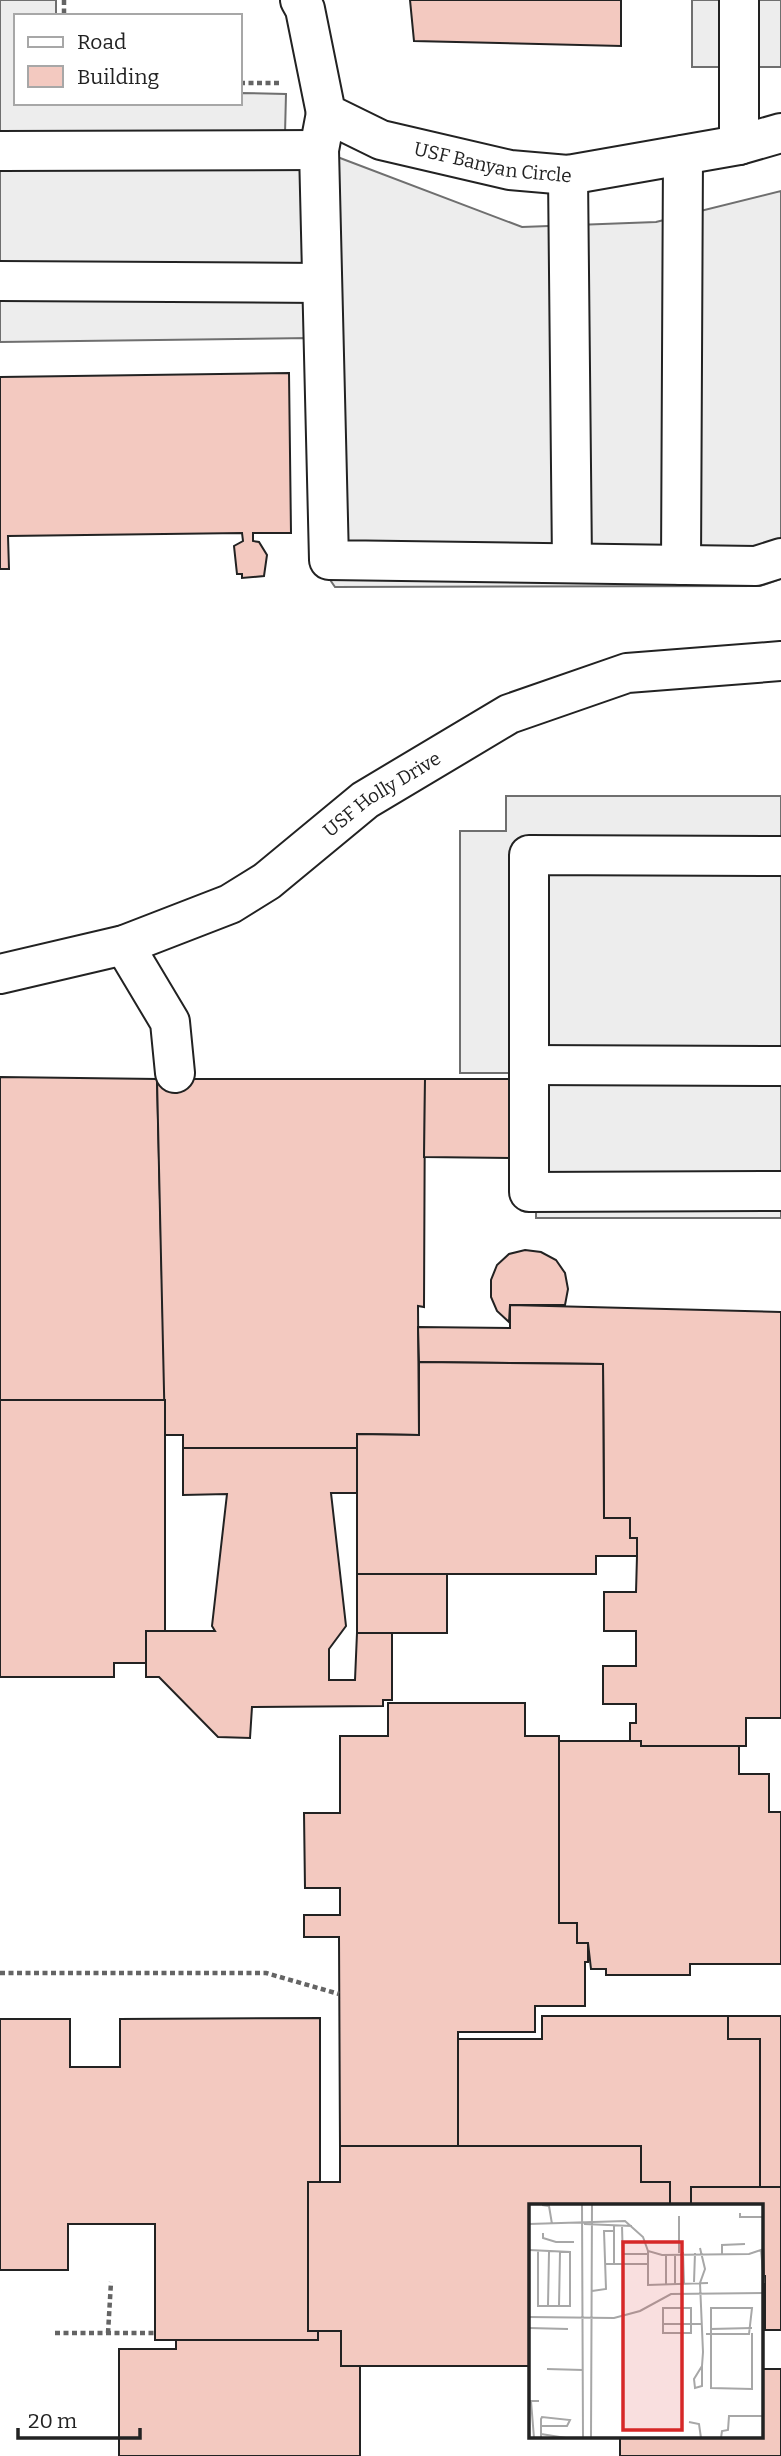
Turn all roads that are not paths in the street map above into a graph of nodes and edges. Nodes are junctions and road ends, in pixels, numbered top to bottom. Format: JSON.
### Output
{"nodes":[{"id":1,"x":300,"y":0,"type":"edge"},
{"id":2,"x":739,"y":0,"type":"edge"},
{"id":3,"x":326,"y":113,"type":"junction"},
{"id":4,"x":781,"y":133,"type":"edge"},
{"id":5,"x":739,"y":145,"type":"junction"},
{"id":6,"x":319,"y":150,"type":"junction"},
{"id":7,"x":0,"y":151,"type":"edge"},
{"id":8,"x":683,"y":155,"type":"junction"},
{"id":9,"x":568,"y":175,"type":"junction"},
{"id":10,"x":0,"y":281,"type":"edge"},
{"id":11,"x":322,"y":283,"type":"junction"},
{"id":12,"x":781,"y":558,"type":"edge"},
{"id":13,"x":572,"y":563,"type":"junction"},
{"id":14,"x":681,"y":565,"type":"junction"},
{"id":15,"x":781,"y":661,"type":"edge"},
{"id":16,"x":781,"y":856,"type":"edge"},
{"id":17,"x":124,"y":945,"type":"junction"},
{"id":18,"x":0,"y":974,"type":"edge"},
{"id":19,"x":528,"y":1065,"type":"junction"},
{"id":20,"x":781,"y":1066,"type":"edge"},
{"id":21,"x":175,"y":1073,"type":"dead end"},
{"id":22,"x":781,"y":1191,"type":"edge"}],
"edges":[{"from":1,"to":3,"type":"street"},
{"from":2,"to":5,"type":"street"},
{"from":3,"to":6,"type":"street"},
{"from":3,"to":9,"type":"street","name":"USF Banyan Circle"},
{"from":4,"to":5,"type":"street","name":"USF Banyan Circle"},
{"from":5,"to":8,"type":"street","name":"USF Banyan Circle"},
{"from":6,"to":7,"type":"street"},
{"from":6,"to":11,"type":"street"},
{"from":8,"to":9,"type":"street","name":"USF Banyan Circle"},
{"from":8,"to":14,"type":"street"},
{"from":9,"to":13,"type":"street"},
{"from":10,"to":11,"type":"street"},
{"from":11,"to":13,"type":"street"},
{"from":12,"to":14,"type":"street"},
{"from":13,"to":14,"type":"street"},
{"from":15,"to":17,"type":"street","name":"USF Holly Drive"},
{"from":16,"to":19,"type":"street"},
{"from":17,"to":18,"type":"street","name":"USF Holly Drive"},
{"from":17,"to":21,"type":"street"},
{"from":19,"to":20,"type":"street"},
{"from":19,"to":22,"type":"street"}]}
